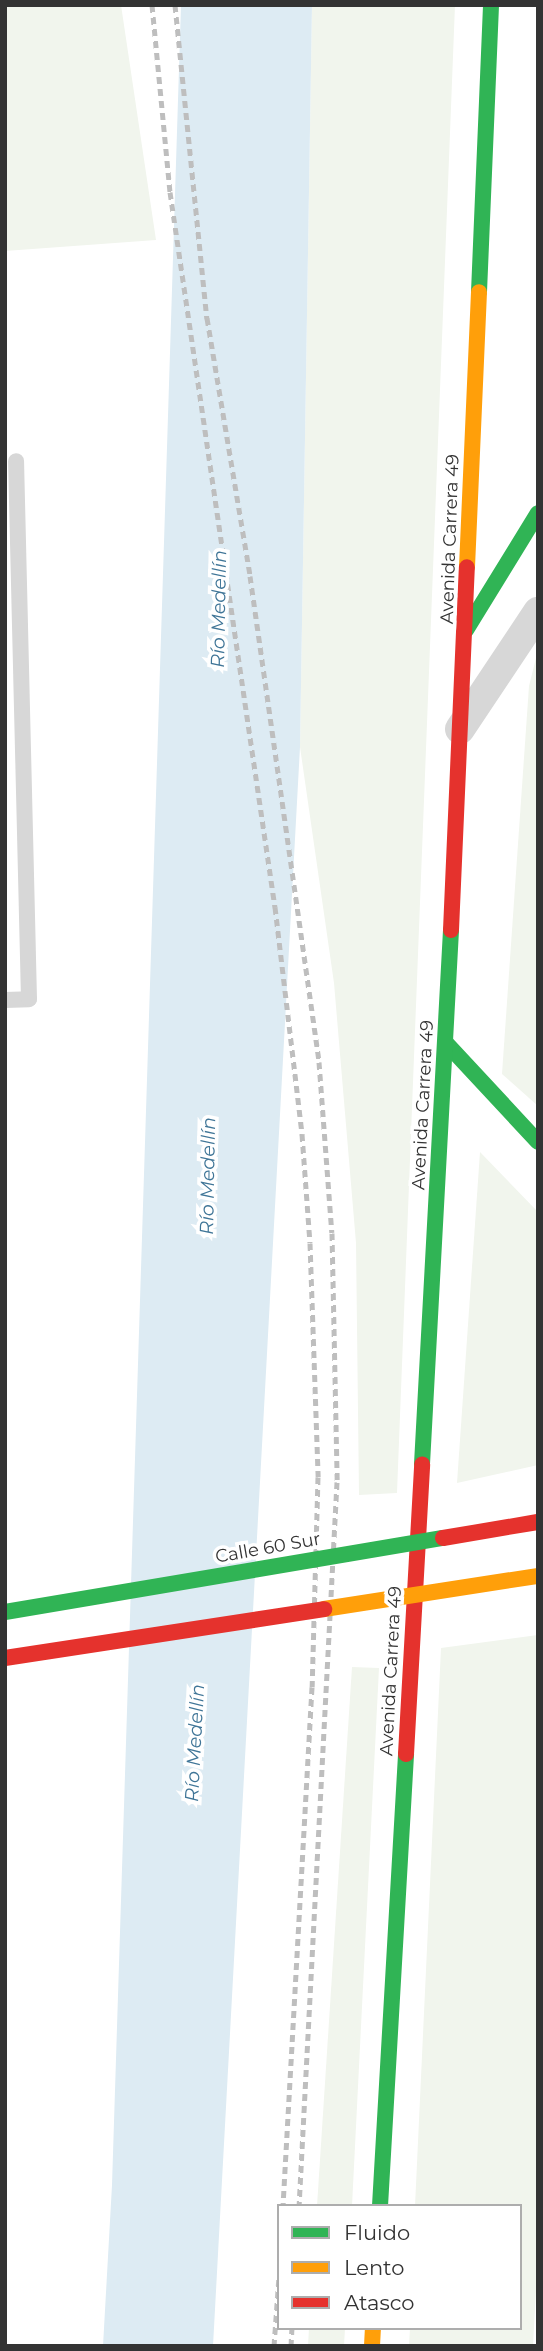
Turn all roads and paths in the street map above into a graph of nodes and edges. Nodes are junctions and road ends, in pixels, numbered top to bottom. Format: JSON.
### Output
{"nodes":[{"id":1,"x":491,"y":5,"type":"edge"},
{"id":2,"x":16,"y":461,"type":"dead end"},
{"id":3,"x":538,"y":513,"type":"edge"},
{"id":4,"x":538,"y":612,"type":"edge"},
{"id":5,"x":465,"y":632,"type":"junction"},
{"id":6,"x":460,"y":729,"type":"junction"},
{"id":7,"x":5,"y":1000,"type":"edge"},
{"id":8,"x":446,"y":1043,"type":"junction"},
{"id":9,"x":538,"y":1142,"type":"edge"},
{"id":10,"x":538,"y":1522,"type":"edge"},
{"id":11,"x":538,"y":1576,"type":"edge"},
{"id":12,"x":5,"y":1612,"type":"edge"},
{"id":13,"x":5,"y":1658,"type":"edge"},
{"id":14,"x":380,"y":2204,"type":"edge"}],
"edges":[{"from":1,"to":5,"type":"main road","name":"Avenida Carrera 49"},
{"from":2,"to":7,"type":"lane"},
{"from":3,"to":5,"type":"main road"},
{"from":4,"to":6,"type":"street"},
{"from":5,"to":6,"type":"main road","name":"Avenida Carrera 49"},
{"from":6,"to":8,"type":"main road","name":"Avenida Carrera 49"},
{"from":8,"to":9,"type":"main road"},
{"from":8,"to":14,"type":"main road","name":"Avenida Carrera 49"},
{"from":10,"to":12,"type":"main road","name":"Calle 60 Sur","bridge":true},
{"from":11,"to":13,"type":"main road","bridge":true}]}
